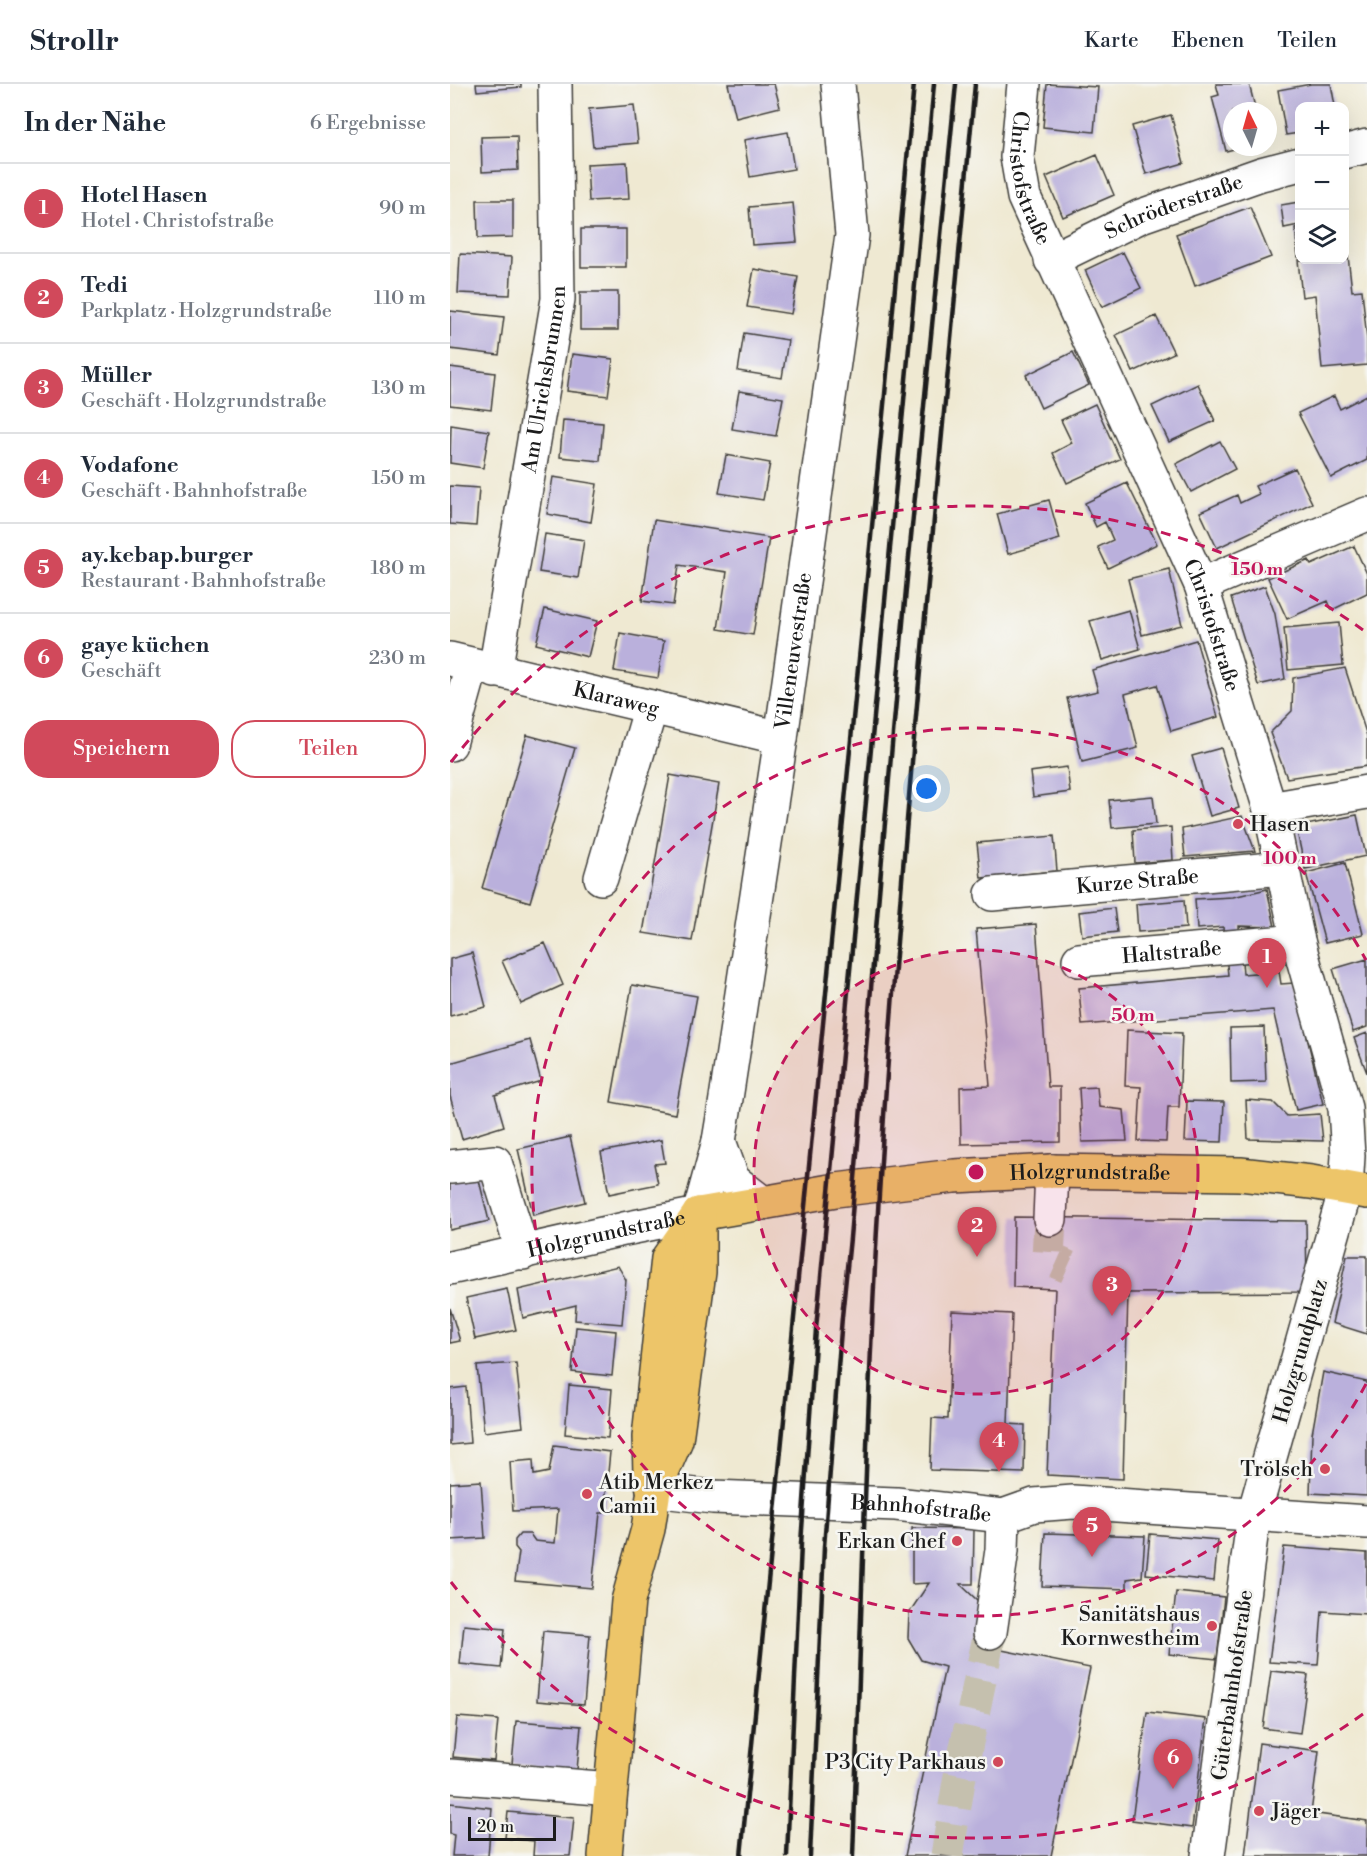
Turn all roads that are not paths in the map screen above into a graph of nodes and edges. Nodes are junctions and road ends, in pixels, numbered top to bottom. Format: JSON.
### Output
{"nodes":[{"id":1,"x":555,"y":84,"type":"edge"},
{"id":2,"x":838,"y":84,"type":"edge"},
{"id":3,"x":1024,"y":84,"type":"edge"},
{"id":4,"x":1367,"y":146,"type":"edge"},
{"id":5,"x":1349,"y":151,"type":"edge"},
{"id":6,"x":1295,"y":165,"type":"edge"},
{"id":7,"x":1051,"y":260,"type":"junction"},
{"id":8,"x":1367,"y":514,"type":"edge"},
{"id":9,"x":1201,"y":585,"type":"junction"},
{"id":10,"x":472,"y":665,"type":"edge"},
{"id":11,"x":651,"y":707,"type":"junction"},
{"id":12,"x":782,"y":738,"type":"junction"},
{"id":13,"x":450,"y":744,"type":"edge"},
{"id":14,"x":1367,"y":792,"type":"edge"},
{"id":15,"x":1270,"y":809,"type":"junction"},
{"id":16,"x":1283,"y":868,"type":"junction"},
{"id":17,"x":601,"y":878,"type":"dead end"},
{"id":18,"x":992,"y":894,"type":"dead end"},
{"id":19,"x":1298,"y":941,"type":"junction"},
{"id":20,"x":1079,"y":960,"type":"dead end"},
{"id":21,"x":719,"y":1142,"type":"junction"},
{"id":22,"x":450,"y":1167,"type":"edge"},
{"id":23,"x":1053,"y":1171,"type":"junction"},
{"id":24,"x":1356,"y":1190,"type":"edge"},
{"id":25,"x":763,"y":1203,"type":"junction"},
{"id":26,"x":699,"y":1214,"type":"junction"},
{"id":27,"x":1050,"y":1219,"type":"tunnel mouth"},
{"id":28,"x":523,"y":1253,"type":"junction"},
{"id":29,"x":450,"y":1268,"type":"edge"},
{"id":30,"x":654,"y":1490,"type":"junction"},
{"id":31,"x":1254,"y":1514,"type":"junction"},
{"id":32,"x":1003,"y":1516,"type":"junction"},
{"id":33,"x":1367,"y":1522,"type":"edge"},
{"id":34,"x":990,"y":1632,"type":"tunnel mouth"},
{"id":35,"x":450,"y":1776,"type":"edge"},
{"id":36,"x":611,"y":1789,"type":"junction"},
{"id":37,"x":605,"y":1856,"type":"edge"},
{"id":38,"x":1208,"y":1856,"type":"edge"}],
"edges":[{"from":1,"to":10,"type":"street","name":"Am Ulrichsbrunnen"},
{"from":2,"to":12,"type":"street","name":"Villeneuvestraße"},
{"from":3,"to":7,"type":"street","name":"Christofstraße"},
{"from":4,"to":5,"type":"street"},
{"from":6,"to":7,"type":"street","name":"Schröderstraße"},
{"from":7,"to":9,"type":"street","name":"Christofstraße"},
{"from":8,"to":9,"type":"street"},
{"from":9,"to":15,"type":"street","name":"Christofstraße"},
{"from":10,"to":11,"type":"street","name":"Klaraweg"},
{"from":10,"to":13,"type":"street","name":"Am Ulrichsbrunnen"},
{"from":11,"to":12,"type":"street","name":"Klaraweg"},
{"from":11,"to":17,"type":"street"},
{"from":12,"to":21,"type":"street","name":"Villeneuvestraße"},
{"from":14,"to":15,"type":"street"},
{"from":15,"to":16,"type":"street","name":"Christofstraße"},
{"from":16,"to":18,"type":"street","name":"Kurze Straße"},
{"from":16,"to":19,"type":"street","name":"Christofstraße"},
{"from":19,"to":20,"type":"street","name":"Haltstraße"},
{"from":19,"to":24,"type":"street","name":"Christofstraße"},
{"from":21,"to":25,"type":"street"},
{"from":21,"to":26,"type":"street","name":"Villeneuvestraße"},
{"from":22,"to":28,"type":"street"},
{"from":23,"to":24,"type":"main road","name":"Holzgrundstraße"},
{"from":23,"to":25,"type":"main road","name":"Holzgrundstraße"},
{"from":23,"to":27,"type":"street"},
{"from":24,"to":31,"type":"street","name":"Holzgrundplatz"},
{"from":25,"to":26,"type":"main road","name":"Holzgrundstraße"},
{"from":26,"to":28,"type":"street","name":"Holzgrundstraße"},
{"from":26,"to":30,"type":"main road"},
{"from":28,"to":29,"type":"street","name":"Holzgrundstraße"},
{"from":30,"to":32,"type":"street","name":"Bahnhofstraße"},
{"from":30,"to":36,"type":"main road"},
{"from":31,"to":32,"type":"street","name":"Bahnhofstraße"},
{"from":31,"to":33,"type":"street","name":"Bahnhofstraße"},
{"from":31,"to":38,"type":"street","name":"Güterbahnhofstraße"},
{"from":32,"to":34,"type":"street"},
{"from":35,"to":36,"type":"street"},
{"from":36,"to":37,"type":"main road"}]}
